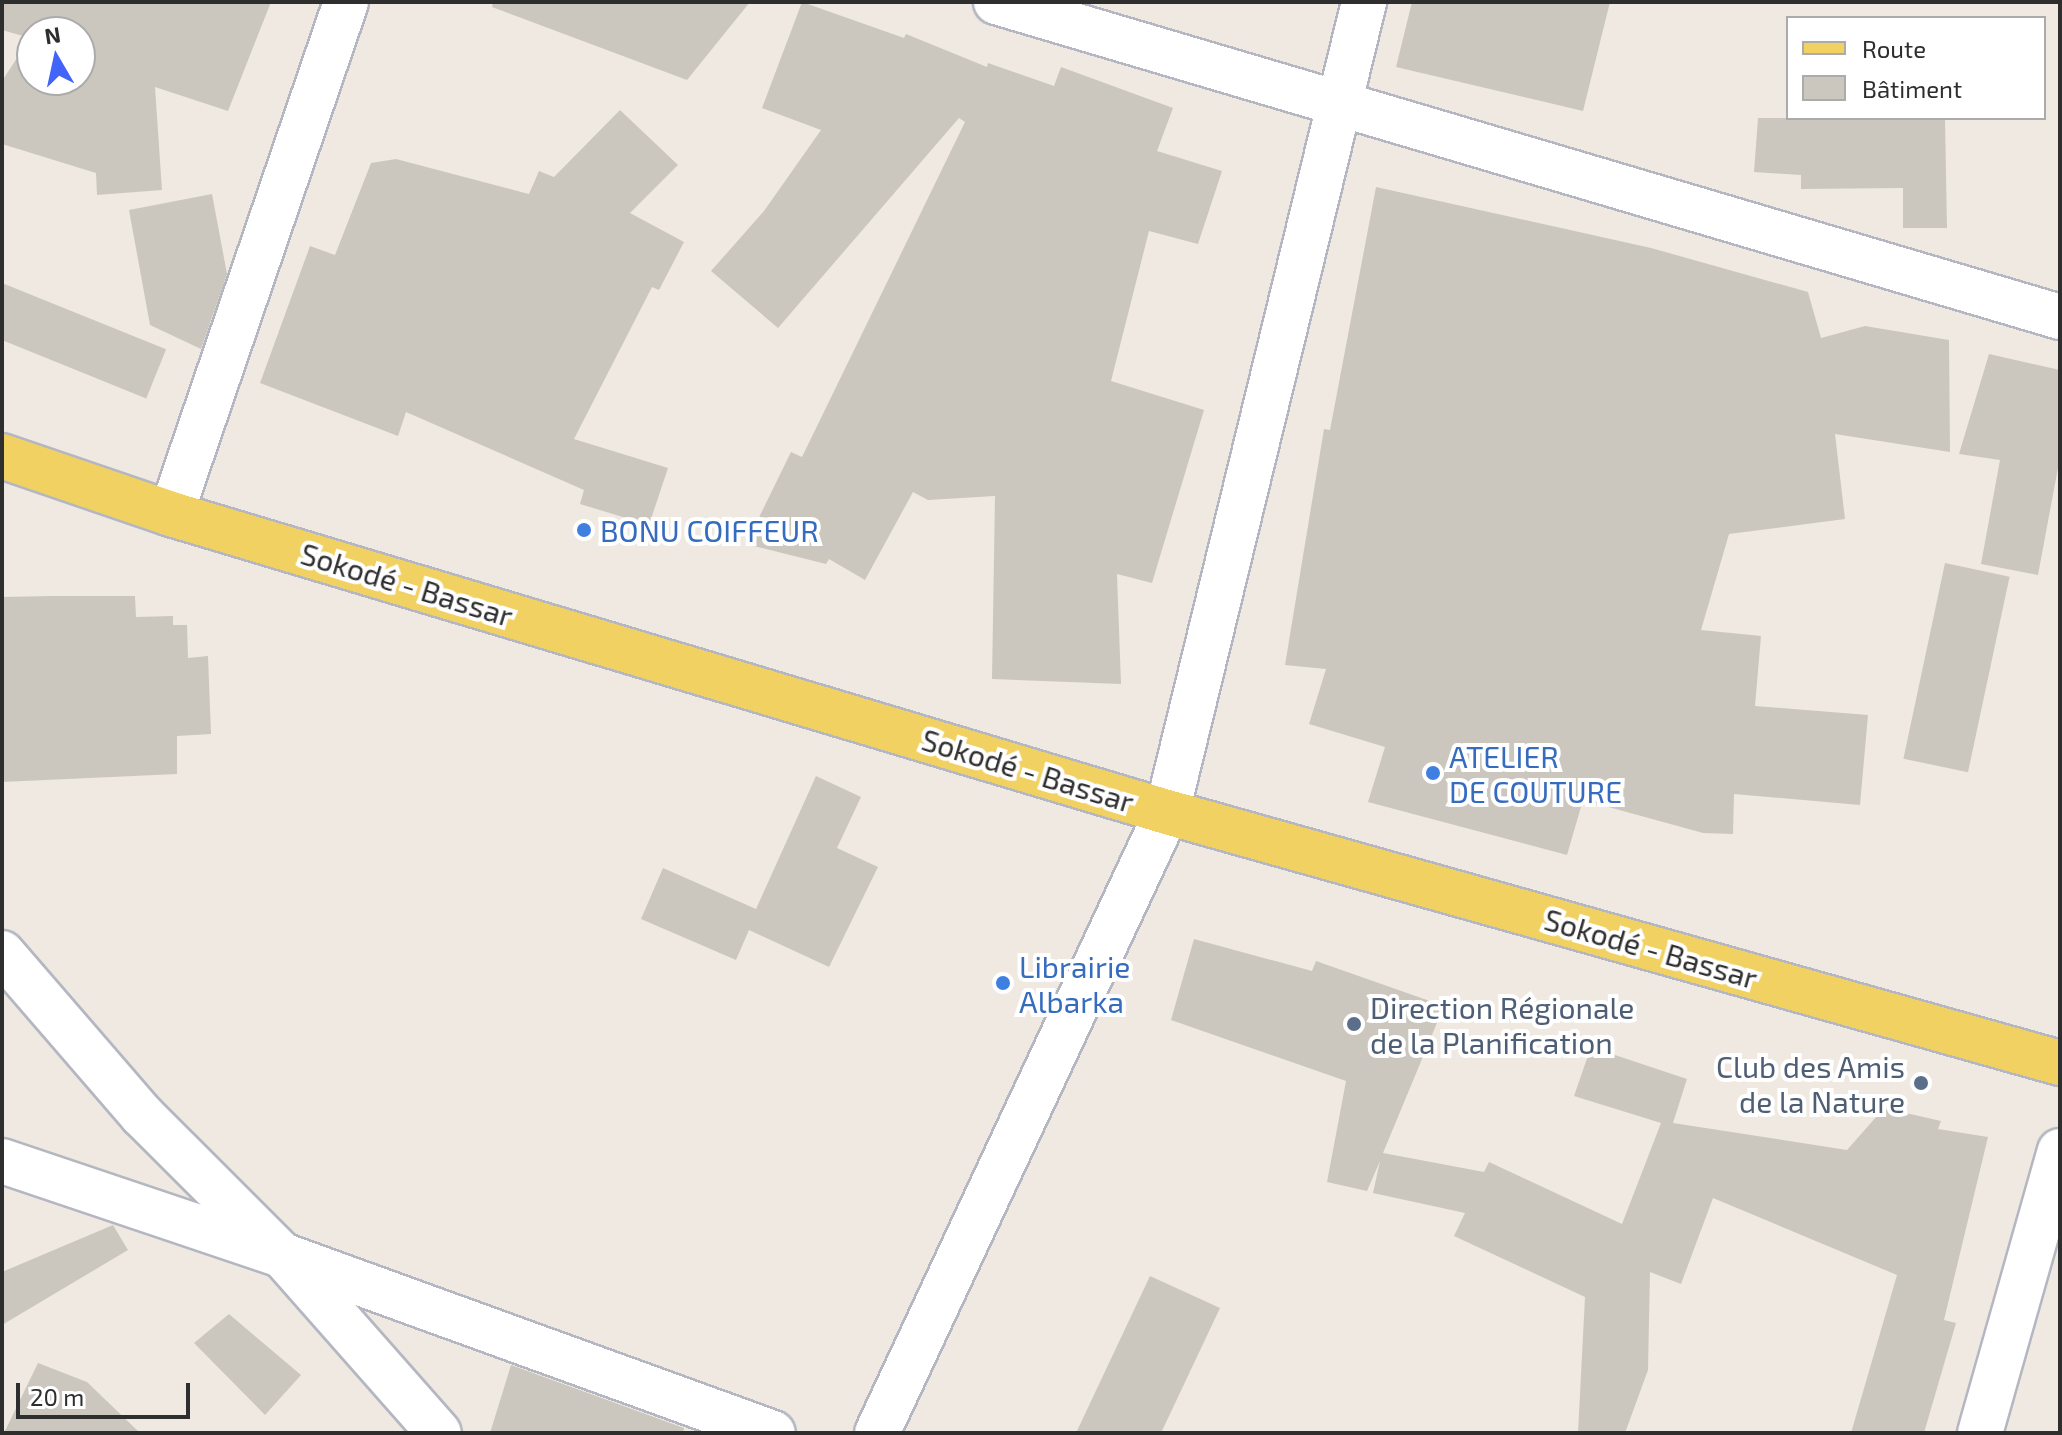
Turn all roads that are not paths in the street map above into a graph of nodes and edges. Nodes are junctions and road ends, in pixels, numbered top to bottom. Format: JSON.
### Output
{"nodes":[{"id":1,"x":346,"y":2,"type":"edge"},
{"id":2,"x":996,"y":2,"type":"edge"},
{"id":3,"x":1364,"y":2,"type":"edge"},
{"id":4,"x":1341,"y":104,"type":"junction"},
{"id":5,"x":2060,"y":317,"type":"edge"},
{"id":6,"x":2,"y":456,"type":"edge"},
{"id":7,"x":171,"y":514,"type":"junction"},
{"id":8,"x":1167,"y":812,"type":"junction"},
{"id":9,"x":2,"y":953,"type":"edge"},
{"id":10,"x":2060,"y":1063,"type":"edge"},
{"id":11,"x":2060,"y":1151,"type":"edge"},
{"id":12,"x":2,"y":1161,"type":"edge"},
{"id":13,"x":282,"y":1255,"type":"junction"},
{"id":14,"x":439,"y":1433,"type":"edge"},
{"id":15,"x":773,"y":1433,"type":"edge"},
{"id":16,"x":877,"y":1433,"type":"edge"},
{"id":17,"x":1980,"y":1433,"type":"edge"}],
"edges":[{"from":1,"to":7,"type":"street"},
{"from":2,"to":4,"type":"street"},
{"from":3,"to":4,"type":"street"},
{"from":4,"to":5,"type":"street"},
{"from":4,"to":8,"type":"street"},
{"from":6,"to":7,"type":"main road","name":"Sokodé - Bassar"},
{"from":7,"to":8,"type":"main road","name":"Sokodé - Bassar"},
{"from":8,"to":10,"type":"main road","name":"Sokodé - Bassar"},
{"from":8,"to":16,"type":"street"},
{"from":9,"to":13,"type":"street"},
{"from":11,"to":17,"type":"street"},
{"from":12,"to":13,"type":"street"},
{"from":13,"to":14,"type":"street"},
{"from":13,"to":15,"type":"street"}]}
